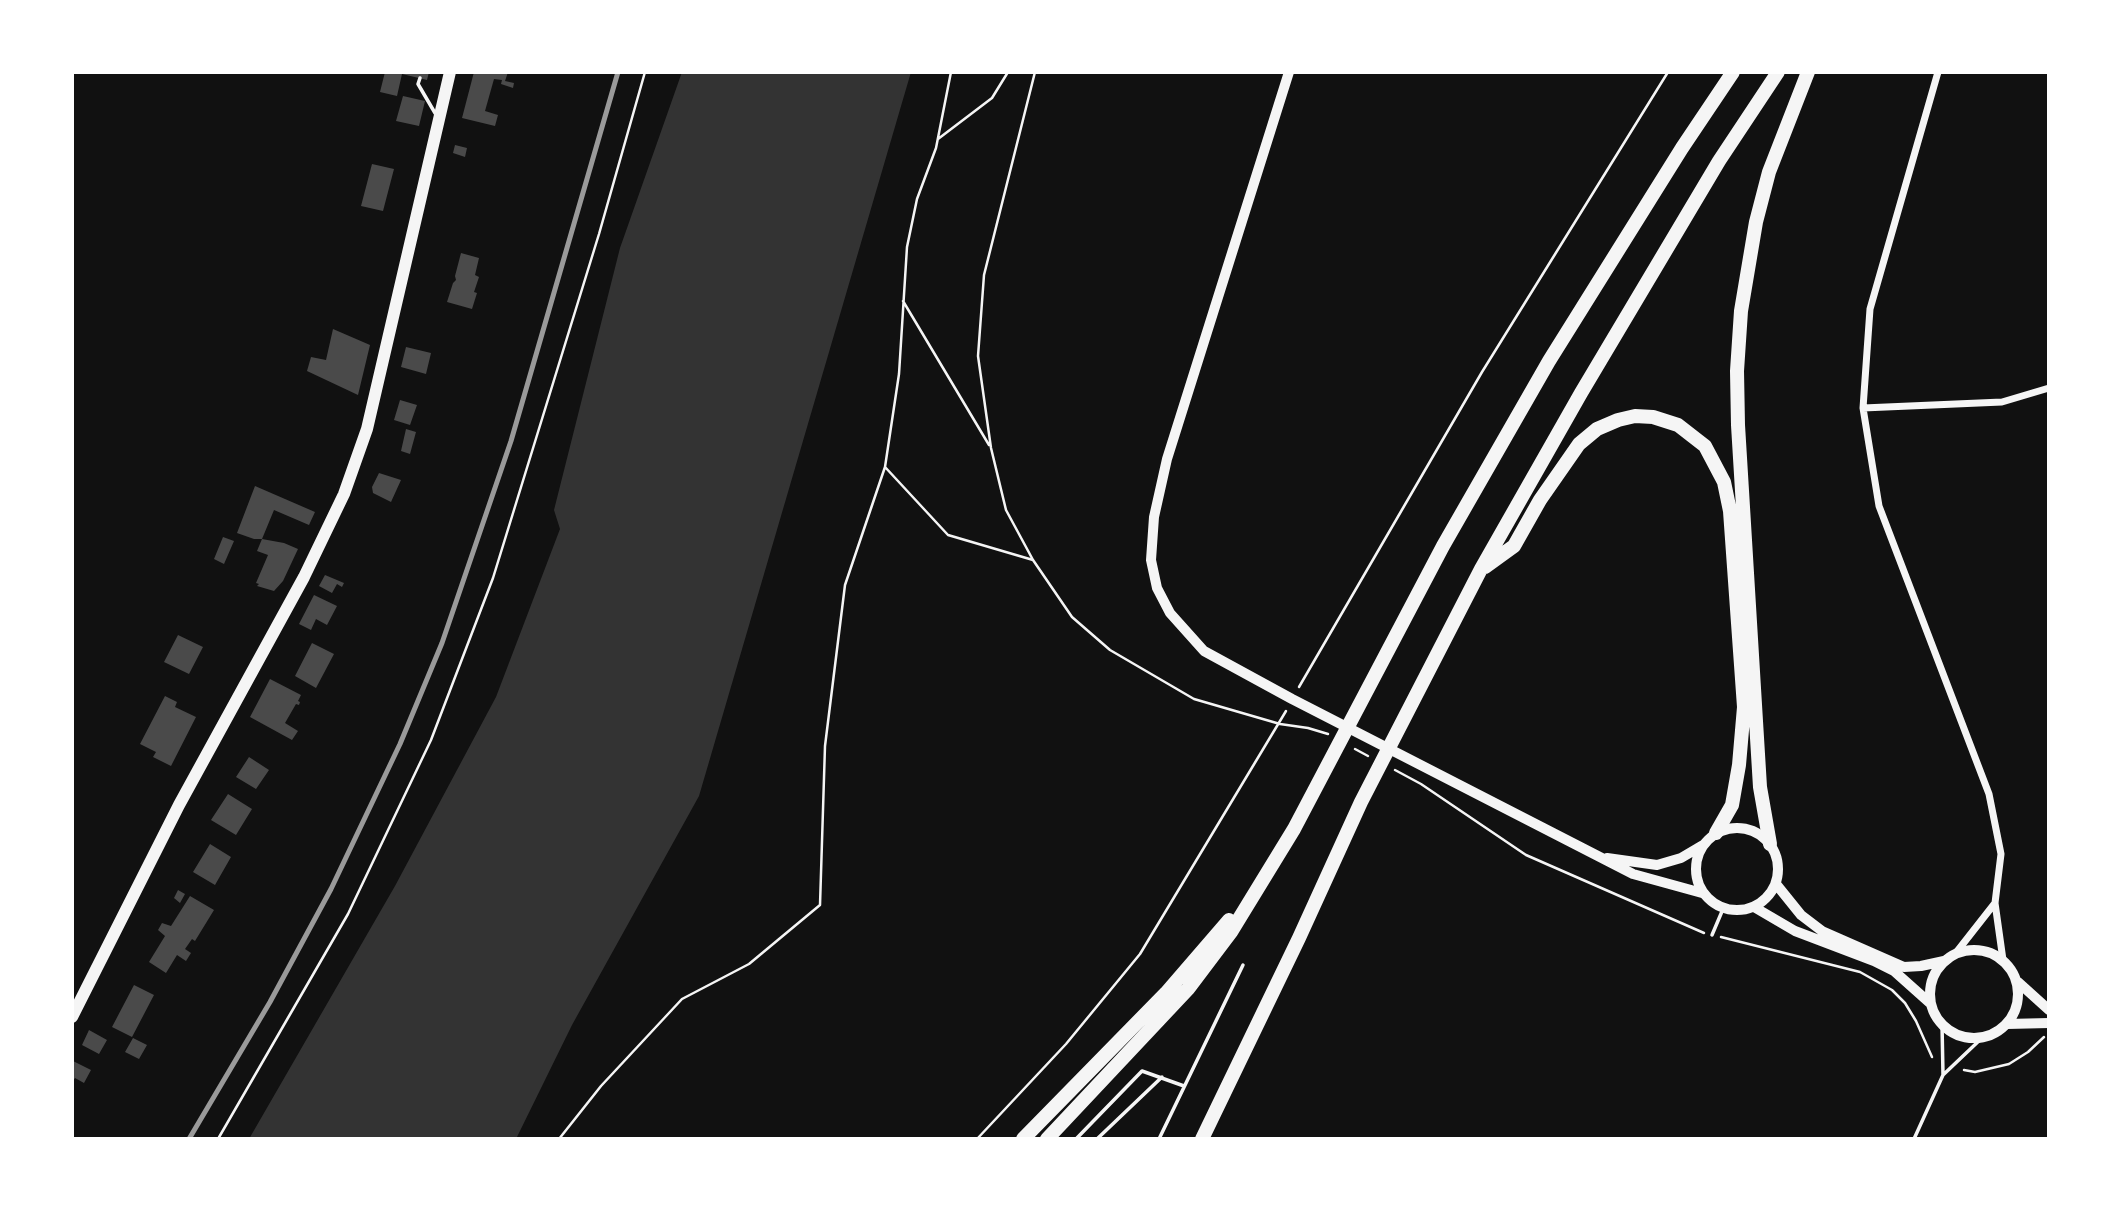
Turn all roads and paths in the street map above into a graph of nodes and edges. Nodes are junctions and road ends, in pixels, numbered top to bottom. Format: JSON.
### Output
{"nodes":[{"id":1,"x":450,"y":72,"type":"edge"},
{"id":2,"x":645,"y":72,"type":"edge"},
{"id":3,"x":951,"y":72,"type":"edge"},
{"id":4,"x":1008,"y":72,"type":"edge"},
{"id":5,"x":1035,"y":72,"type":"edge"},
{"id":6,"x":1289,"y":72,"type":"edge"},
{"id":7,"x":1668,"y":72,"type":"edge"},
{"id":8,"x":1733,"y":72,"type":"edge"},
{"id":9,"x":1778,"y":72,"type":"edge"},
{"id":10,"x":1808,"y":72,"type":"edge"},
{"id":11,"x":1938,"y":72,"type":"edge"},
{"id":12,"x":420,"y":78,"type":"dead end"},
{"id":13,"x":439,"y":119,"type":"junction"},
{"id":14,"x":938,"y":139,"type":"junction"},
{"id":15,"x":902,"y":300,"type":"junction"},
{"id":16,"x":2049,"y":388,"type":"edge"},
{"id":17,"x":1863,"y":408,"type":"junction"},
{"id":18,"x":991,"y":448,"type":"junction"},
{"id":19,"x":885,"y":467,"type":"junction"},
{"id":20,"x":1033,"y":560,"type":"junction"},
{"id":21,"x":1482,"y":569,"type":"junction"},
{"id":22,"x":1292,"y":699,"type":"junction"},
{"id":23,"x":1280,"y":724,"type":"junction"},
{"id":24,"x":1335,"y":738,"type":"dead end"},
{"id":25,"x":1347,"y":744,"type":"dead end"},
{"id":26,"x":1370,"y":757,"type":"dead end"},
{"id":27,"x":1392,"y":769,"type":"dead end"},
{"id":28,"x":1716,"y":833,"type":"junction"},
{"id":29,"x":1770,"y":844,"type":"junction"},
{"id":30,"x":1703,"y":845,"type":"junction"},
{"id":31,"x":1600,"y":857,"type":"junction"},
{"id":32,"x":1262,"y":882,"type":"junction"},
{"id":33,"x":1776,"y":884,"type":"junction"},
{"id":34,"x":1703,"y":893,"type":"junction"},
{"id":35,"x":1995,"y":903,"type":"junction"},
{"id":36,"x":1754,"y":907,"type":"junction"},
{"id":37,"x":1723,"y":909,"type":"junction"},
{"id":38,"x":1712,"y":935,"type":"junction"},
{"id":39,"x":1955,"y":954,"type":"junction"},
{"id":40,"x":2003,"y":960,"type":"junction"},
{"id":41,"x":1944,"y":961,"type":"junction"},
{"id":42,"x":1243,"y":965,"type":"dead end"},
{"id":43,"x":2017,"y":981,"type":"junction"},
{"id":44,"x":1931,"y":1004,"type":"junction"},
{"id":45,"x":2049,"y":1010,"type":"edge"},
{"id":46,"x":72,"y":1017,"type":"edge"},
{"id":47,"x":1942,"y":1024,"type":"junction"},
{"id":48,"x":2007,"y":1024,"type":"junction"},
{"id":49,"x":2049,"y":1027,"type":"edge"},
{"id":50,"x":1983,"y":1037,"type":"junction"},
{"id":51,"x":1943,"y":1065,"type":"junction"},
{"id":52,"x":1950,"y":1068,"type":"junction"},
{"id":53,"x":1943,"y":1075,"type":"junction"},
{"id":54,"x":1162,"y":1077,"type":"junction"},
{"id":55,"x":1184,"y":1086,"type":"junction"},
{"id":56,"x":218,"y":1139,"type":"edge"},
{"id":57,"x":559,"y":1139,"type":"edge"},
{"id":58,"x":977,"y":1139,"type":"edge"},
{"id":59,"x":1023,"y":1139,"type":"edge"},
{"id":60,"x":1047,"y":1139,"type":"edge"},
{"id":61,"x":1076,"y":1139,"type":"edge"},
{"id":62,"x":1097,"y":1139,"type":"edge"},
{"id":63,"x":1159,"y":1139,"type":"edge"},
{"id":64,"x":1202,"y":1139,"type":"edge"},
{"id":65,"x":1914,"y":1139,"type":"edge"}],
"edges":[{"from":1,"to":13,"type":"main road"},
{"from":2,"to":56,"type":"path"},
{"from":3,"to":14,"type":"path"},
{"from":4,"to":14,"type":"path"},
{"from":5,"to":18,"type":"path"},
{"from":6,"to":22,"type":"street"},
{"from":7,"to":22,"type":"path"},
{"from":8,"to":32,"type":"highway"},
{"from":9,"to":21,"type":"highway"},
{"from":10,"to":29,"type":"highway"},
{"from":11,"to":17,"type":"street"},
{"from":12,"to":13,"type":"lane"},
{"from":13,"to":46,"type":"main road"},
{"from":14,"to":15,"type":"path"},
{"from":15,"to":18,"type":"path"},
{"from":15,"to":19,"type":"path"},
{"from":16,"to":17,"type":"street"},
{"from":17,"to":35,"type":"street"},
{"from":18,"to":20,"type":"path"},
{"from":19,"to":20,"type":"path"},
{"from":19,"to":57,"type":"path"},
{"from":20,"to":23,"type":"path"},
{"from":21,"to":28,"type":"highway"},
{"from":21,"to":64,"type":"highway"},
{"from":22,"to":31,"type":"street"},
{"from":23,"to":24,"type":"path"},
{"from":23,"to":58,"type":"path"},
{"from":25,"to":26,"type":"path"},
{"from":27,"to":38,"type":"path"},
{"from":28,"to":29,"type":"street"},
{"from":28,"to":30,"type":"street"},
{"from":29,"to":33,"type":"street"},
{"from":30,"to":31,"type":"street"},
{"from":30,"to":34,"type":"street"},
{"from":31,"to":34,"type":"street"},
{"from":32,"to":59,"type":"highway"},
{"from":32,"to":60,"type":"highway"},
{"from":33,"to":36,"type":"street"},
{"from":33,"to":41,"type":"street"},
{"from":34,"to":37,"type":"street"},
{"from":35,"to":39,"type":"street"},
{"from":35,"to":40,"type":"street"},
{"from":36,"to":37,"type":"street"},
{"from":36,"to":44,"type":"street"},
{"from":37,"to":38,"type":"lane"},
{"from":38,"to":51,"type":"path"},
{"from":39,"to":40,"type":"street"},
{"from":39,"to":41,"type":"street"},
{"from":40,"to":43,"type":"street"},
{"from":41,"to":44,"type":"street"},
{"from":42,"to":55,"type":"lane"},
{"from":43,"to":45,"type":"street"},
{"from":43,"to":48,"type":"street"},
{"from":44,"to":47,"type":"street"},
{"from":47,"to":50,"type":"street"},
{"from":47,"to":51,"type":"lane"},
{"from":48,"to":49,"type":"street"},
{"from":48,"to":50,"type":"street"},
{"from":49,"to":52,"type":"path"},
{"from":50,"to":52,"type":"lane"},
{"from":51,"to":53,"type":"lane"},
{"from":52,"to":53,"type":"lane"},
{"from":53,"to":65,"type":"lane"},
{"from":54,"to":55,"type":"lane"},
{"from":54,"to":61,"type":"lane"},
{"from":54,"to":62,"type":"lane"},
{"from":55,"to":63,"type":"lane"}]}
